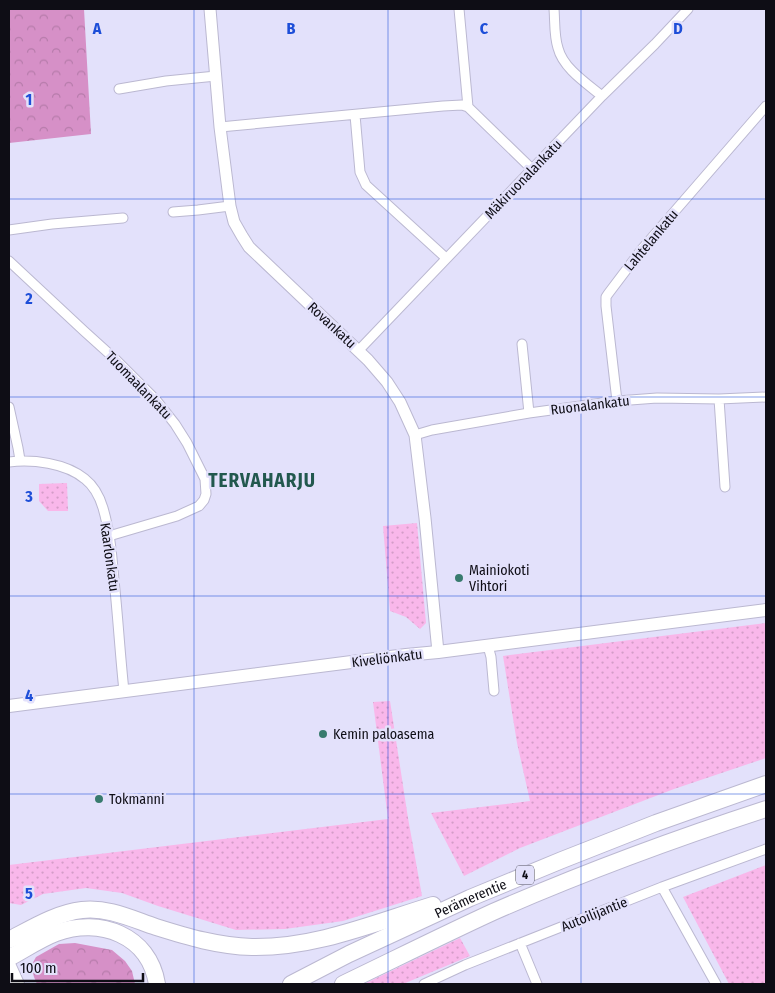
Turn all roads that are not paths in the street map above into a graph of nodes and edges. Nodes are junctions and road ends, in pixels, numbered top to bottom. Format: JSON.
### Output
{"nodes":[{"id":1,"x":210,"y":9,"type":"edge"},
{"id":2,"x":459,"y":9,"type":"edge"},
{"id":3,"x":554,"y":9,"type":"edge"},
{"id":4,"x":688,"y":9,"type":"edge"},
{"id":5,"x":216,"y":76,"type":"junction"},
{"id":6,"x":119,"y":90,"type":"dead end"},
{"id":7,"x":602,"y":96,"type":"junction"},
{"id":8,"x":766,"y":106,"type":"edge"},
{"id":9,"x":468,"y":107,"type":"junction"},
{"id":10,"x":355,"y":115,"type":"junction"},
{"id":11,"x":220,"y":127,"type":"junction"},
{"id":12,"x":533,"y":170,"type":"junction"},
{"id":13,"x":230,"y":206,"type":"junction"},
{"id":14,"x":173,"y":212,"type":"dead end"},
{"id":15,"x":123,"y":218,"type":"dead end"},
{"id":16,"x":9,"y":230,"type":"edge"},
{"id":17,"x":446,"y":258,"type":"junction"},
{"id":18,"x":9,"y":261,"type":"edge"},
{"id":19,"x":522,"y":344,"type":"dead end"},
{"id":20,"x":359,"y":350,"type":"junction"},
{"id":21,"x":766,"y":397,"type":"edge"},
{"id":22,"x":719,"y":399,"type":"junction"},
{"id":23,"x":617,"y":401,"type":"junction"},
{"id":24,"x":9,"y":407,"type":"edge"},
{"id":25,"x":529,"y":413,"type":"junction"},
{"id":26,"x":416,"y":435,"type":"junction"},
{"id":27,"x":20,"y":460,"type":"junction"},
{"id":28,"x":9,"y":462,"type":"edge"},
{"id":29,"x":725,"y":487,"type":"dead end"},
{"id":30,"x":109,"y":536,"type":"junction"},
{"id":31,"x":766,"y":610,"type":"edge"},
{"id":32,"x":488,"y":646,"type":"junction"},
{"id":33,"x":438,"y":652,"type":"junction"},
{"id":34,"x":124,"y":691,"type":"junction"},
{"id":35,"x":494,"y":691,"type":"dead end"},
{"id":36,"x":9,"y":706,"type":"edge"},
{"id":37,"x":766,"y":784,"type":"edge"},
{"id":38,"x":766,"y":809,"type":"edge"},
{"id":39,"x":766,"y":850,"type":"edge"},
{"id":40,"x":662,"y":887,"type":"junction"},
{"id":41,"x":470,"y":898,"type":"junction"},
{"id":42,"x":9,"y":930,"type":"edge"},
{"id":43,"x":29,"y":930,"type":"junction"},
{"id":44,"x":9,"y":940,"type":"edge"},
{"id":45,"x":520,"y":943,"type":"junction"},
{"id":46,"x":9,"y":958,"type":"edge"},
{"id":47,"x":9,"y":964,"type":"edge"},
{"id":48,"x":18,"y":984,"type":"edge"},
{"id":49,"x":157,"y":984,"type":"edge"},
{"id":50,"x":291,"y":984,"type":"edge"},
{"id":51,"x":343,"y":984,"type":"edge"},
{"id":52,"x":424,"y":984,"type":"edge"},
{"id":53,"x":537,"y":984,"type":"edge"},
{"id":54,"x":716,"y":984,"type":"edge"}],
"edges":[{"from":1,"to":5,"type":"street","name":"Rovankatu"},
{"from":2,"to":9,"type":"street"},
{"from":3,"to":7,"type":"street"},
{"from":4,"to":7,"type":"street","name":"Mäkiruonalankatu"},
{"from":5,"to":6,"type":"street"},
{"from":5,"to":11,"type":"street","name":"Rovankatu"},
{"from":7,"to":12,"type":"street","name":"Mäkiruonalankatu"},
{"from":8,"to":23,"type":"street","name":"Lahtelankatu"},
{"from":9,"to":10,"type":"street"},
{"from":9,"to":12,"type":"street"},
{"from":10,"to":11,"type":"street"},
{"from":10,"to":17,"type":"street"},
{"from":11,"to":13,"type":"street","name":"Rovankatu"},
{"from":12,"to":17,"type":"street","name":"Mäkiruonalankatu"},
{"from":13,"to":14,"type":"street"},
{"from":13,"to":20,"type":"street","name":"Rovankatu"},
{"from":15,"to":16,"type":"street"},
{"from":17,"to":20,"type":"street","name":"Mäkiruonalankatu"},
{"from":18,"to":30,"type":"street","name":"Tuomaalankatu"},
{"from":19,"to":25,"type":"street"},
{"from":20,"to":26,"type":"street","name":"Rovankatu"},
{"from":21,"to":22,"type":"street","name":"Ruonalankatu"},
{"from":22,"to":23,"type":"street","name":"Ruonalankatu"},
{"from":22,"to":29,"type":"street"},
{"from":23,"to":25,"type":"street","name":"Ruonalankatu"},
{"from":24,"to":27,"type":"street"},
{"from":25,"to":26,"type":"street","name":"Ruonalankatu"},
{"from":26,"to":33,"type":"street","name":"Rovankatu"},
{"from":27,"to":28,"type":"street","name":"Kaarlonkatu"},
{"from":27,"to":30,"type":"street","name":"Kaarlonkatu"},
{"from":30,"to":34,"type":"street","name":"Kaarlonkatu"},
{"from":31,"to":32,"type":"main road","name":"Kiveliönkatu"},
{"from":32,"to":33,"type":"main road","name":"Kiveliönkatu"},
{"from":32,"to":35,"type":"street"},
{"from":33,"to":34,"type":"main road","name":"Kiveliönkatu"},
{"from":34,"to":36,"type":"main road","name":"Kiveliönkatu"},
{"from":37,"to":41,"type":"highway","name":"Perämerentie","number":"4"},
{"from":38,"to":51,"type":"highway","name":"Perämerentie","number":"4"},
{"from":39,"to":40,"type":"street","name":"Autoilijantie"},
{"from":40,"to":45,"type":"street","name":"Autoilijantie"},
{"from":40,"to":54,"type":"street"},
{"from":41,"to":43,"type":"highway"},
{"from":41,"to":50,"type":"highway","name":"Perämerentie","number":"4"},
{"from":42,"to":43,"type":"highway"},
{"from":43,"to":44,"type":"highway"},
{"from":45,"to":52,"type":"street","name":"Autoilijantie"},
{"from":45,"to":53,"type":"street"},
{"from":46,"to":49,"type":"highway"},
{"from":47,"to":48,"type":"main road"}]}
